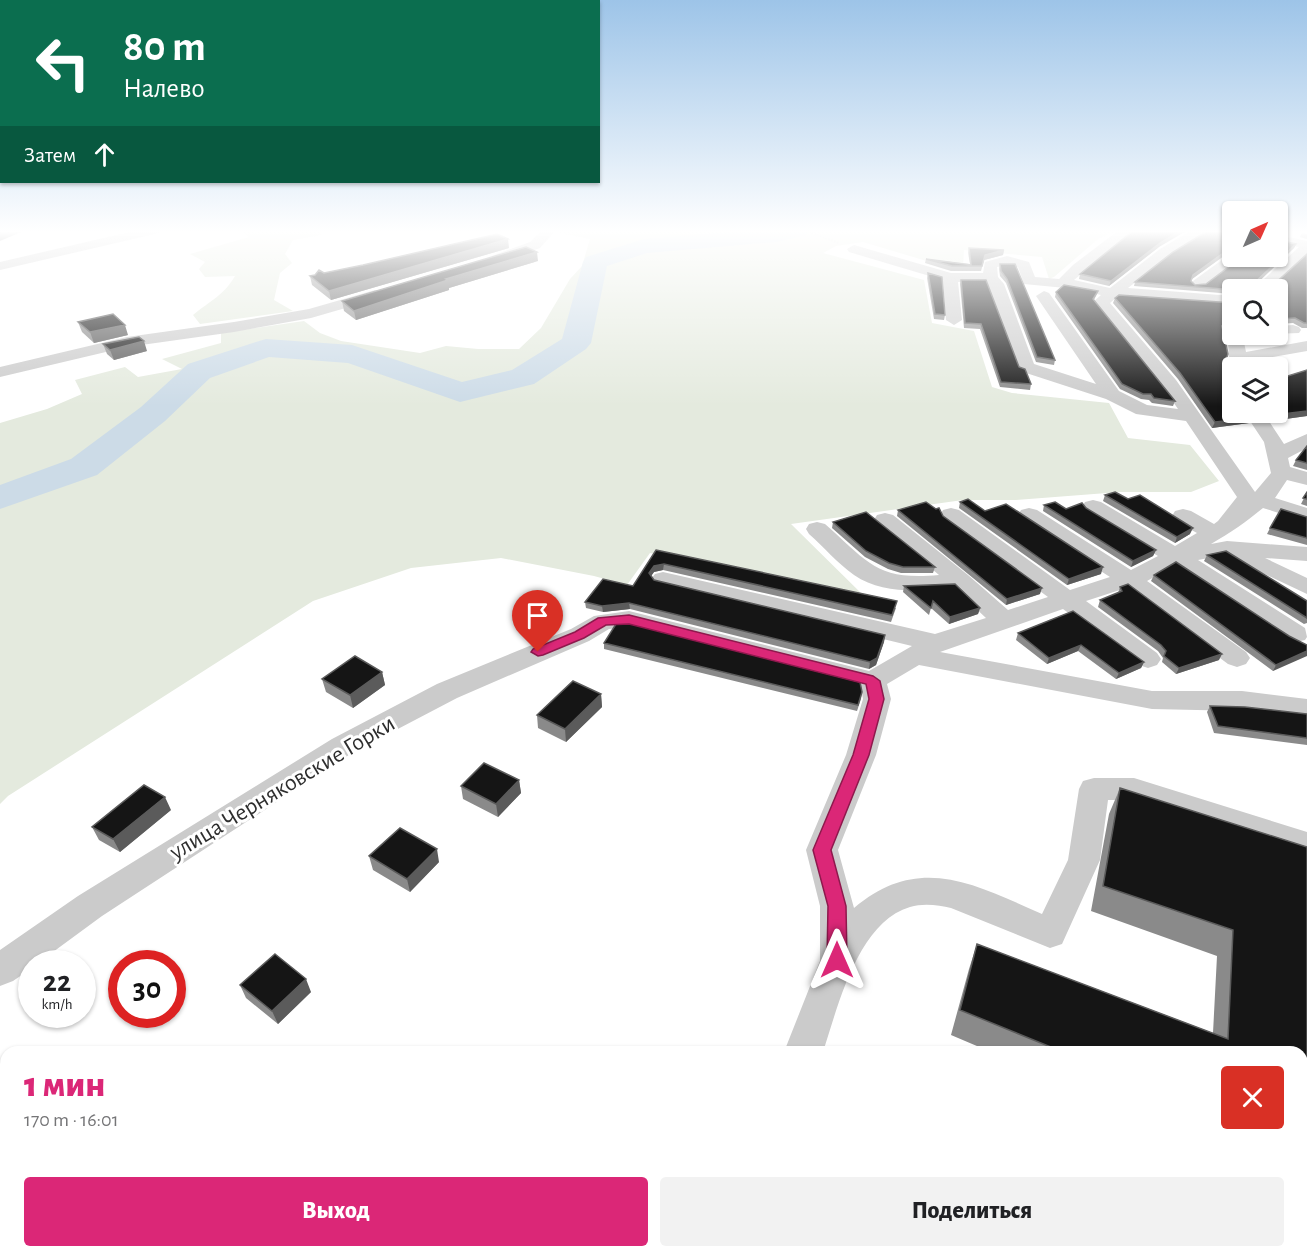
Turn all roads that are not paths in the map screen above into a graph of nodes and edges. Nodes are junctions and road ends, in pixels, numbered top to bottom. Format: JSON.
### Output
{"nodes":[{"id":1,"x":951,"y":289,"type":"edge"},
{"id":2,"x":999,"y":289,"type":"edge"},
{"id":3,"x":1092,"y":289,"type":"edge"},
{"id":4,"x":1118,"y":289,"type":"edge"},
{"id":5,"x":390,"y":291,"type":"edge"},
{"id":6,"x":1114,"y":292,"type":"junction"},
{"id":7,"x":1044,"y":296,"type":"dead end"},
{"id":8,"x":1222,"y":300,"type":"edge"},
{"id":9,"x":954,"y":320,"type":"dead end"},
{"id":10,"x":1307,"y":346,"type":"edge"},
{"id":11,"x":1265,"y":357,"type":"edge"},
{"id":12,"x":0,"y":372,"type":"edge"},
{"id":13,"x":1112,"y":395,"type":"junction"},
{"id":14,"x":1191,"y":416,"type":"junction"},
{"id":15,"x":1261,"y":423,"type":"edge"},
{"id":16,"x":1305,"y":442,"type":"edge"},
{"id":17,"x":1279,"y":463,"type":"junction"},
{"id":18,"x":1307,"y":479,"type":"edge"},
{"id":19,"x":1260,"y":500,"type":"junction"},
{"id":20,"x":1093,"y":507,"type":"dead end"},
{"id":21,"x":951,"y":515,"type":"dead end"},
{"id":22,"x":1029,"y":515,"type":"dead end"},
{"id":23,"x":1307,"y":515,"type":"edge"},
{"id":24,"x":1183,"y":516,"type":"dead end"},
{"id":25,"x":885,"y":520,"type":"dead end"},
{"id":26,"x":817,"y":529,"type":"dead end"},
{"id":27,"x":1222,"y":536,"type":"junction"},
{"id":28,"x":1307,"y":554,"type":"edge"},
{"id":29,"x":1176,"y":556,"type":"junction"},
{"id":30,"x":663,"y":579,"type":"dead end"},
{"id":31,"x":1129,"y":579,"type":"junction"},
{"id":32,"x":960,"y":580,"type":"junction"},
{"id":33,"x":1307,"y":587,"type":"edge"},
{"id":34,"x":1068,"y":598,"type":"junction"},
{"id":35,"x":1004,"y":620,"type":"junction"},
{"id":36,"x":1296,"y":634,"type":"dead end"},
{"id":37,"x":925,"y":650,"type":"junction"},
{"id":38,"x":1237,"y":658,"type":"dead end"},
{"id":39,"x":1148,"y":659,"type":"dead end"},
{"id":40,"x":873,"y":681,"type":"junction"},
{"id":41,"x":1307,"y":709,"type":"edge"},
{"id":42,"x":1307,"y":845,"type":"edge"},
{"id":43,"x":837,"y":960,"type":"junction"},
{"id":44,"x":0,"y":969,"type":"edge"},
{"id":45,"x":805,"y":1046,"type":"edge"}],
"edges":[{"from":1,"to":9,"type":"street"},
{"from":2,"to":13,"type":"street"},
{"from":3,"to":6,"type":"street"},
{"from":4,"to":6,"type":"street"},
{"from":5,"to":12,"type":"street"},
{"from":6,"to":8,"type":"street"},
{"from":6,"to":14,"type":"street"},
{"from":7,"to":13,"type":"street"},
{"from":10,"to":11,"type":"street"},
{"from":13,"to":14,"type":"street"},
{"from":14,"to":27,"type":"street"},
{"from":15,"to":17,"type":"street"},
{"from":16,"to":17,"type":"street"},
{"from":17,"to":18,"type":"street"},
{"from":17,"to":19,"type":"street"},
{"from":19,"to":23,"type":"street"},
{"from":19,"to":27,"type":"street"},
{"from":20,"to":29,"type":"street"},
{"from":21,"to":34,"type":"street"},
{"from":22,"to":31,"type":"street"},
{"from":24,"to":27,"type":"street"},
{"from":25,"to":32,"type":"street"},
{"from":26,"to":32,"type":"street"},
{"from":27,"to":28,"type":"street"},
{"from":27,"to":29,"type":"street"},
{"from":27,"to":33,"type":"street"},
{"from":29,"to":31,"type":"street"},
{"from":29,"to":36,"type":"street"},
{"from":30,"to":37,"type":"street"},
{"from":31,"to":34,"type":"street"},
{"from":31,"to":38,"type":"street"},
{"from":32,"to":35,"type":"street"},
{"from":34,"to":35,"type":"street"},
{"from":34,"to":39,"type":"street"},
{"from":35,"to":37,"type":"street"},
{"from":37,"to":40,"type":"street"},
{"from":37,"to":41,"type":"street"},
{"from":40,"to":43,"type":"street"},
{"from":40,"to":44,"type":"street","name":"улица Черняковские Горки"},
{"from":42,"to":43,"type":"street"},
{"from":43,"to":45,"type":"street"}]}
